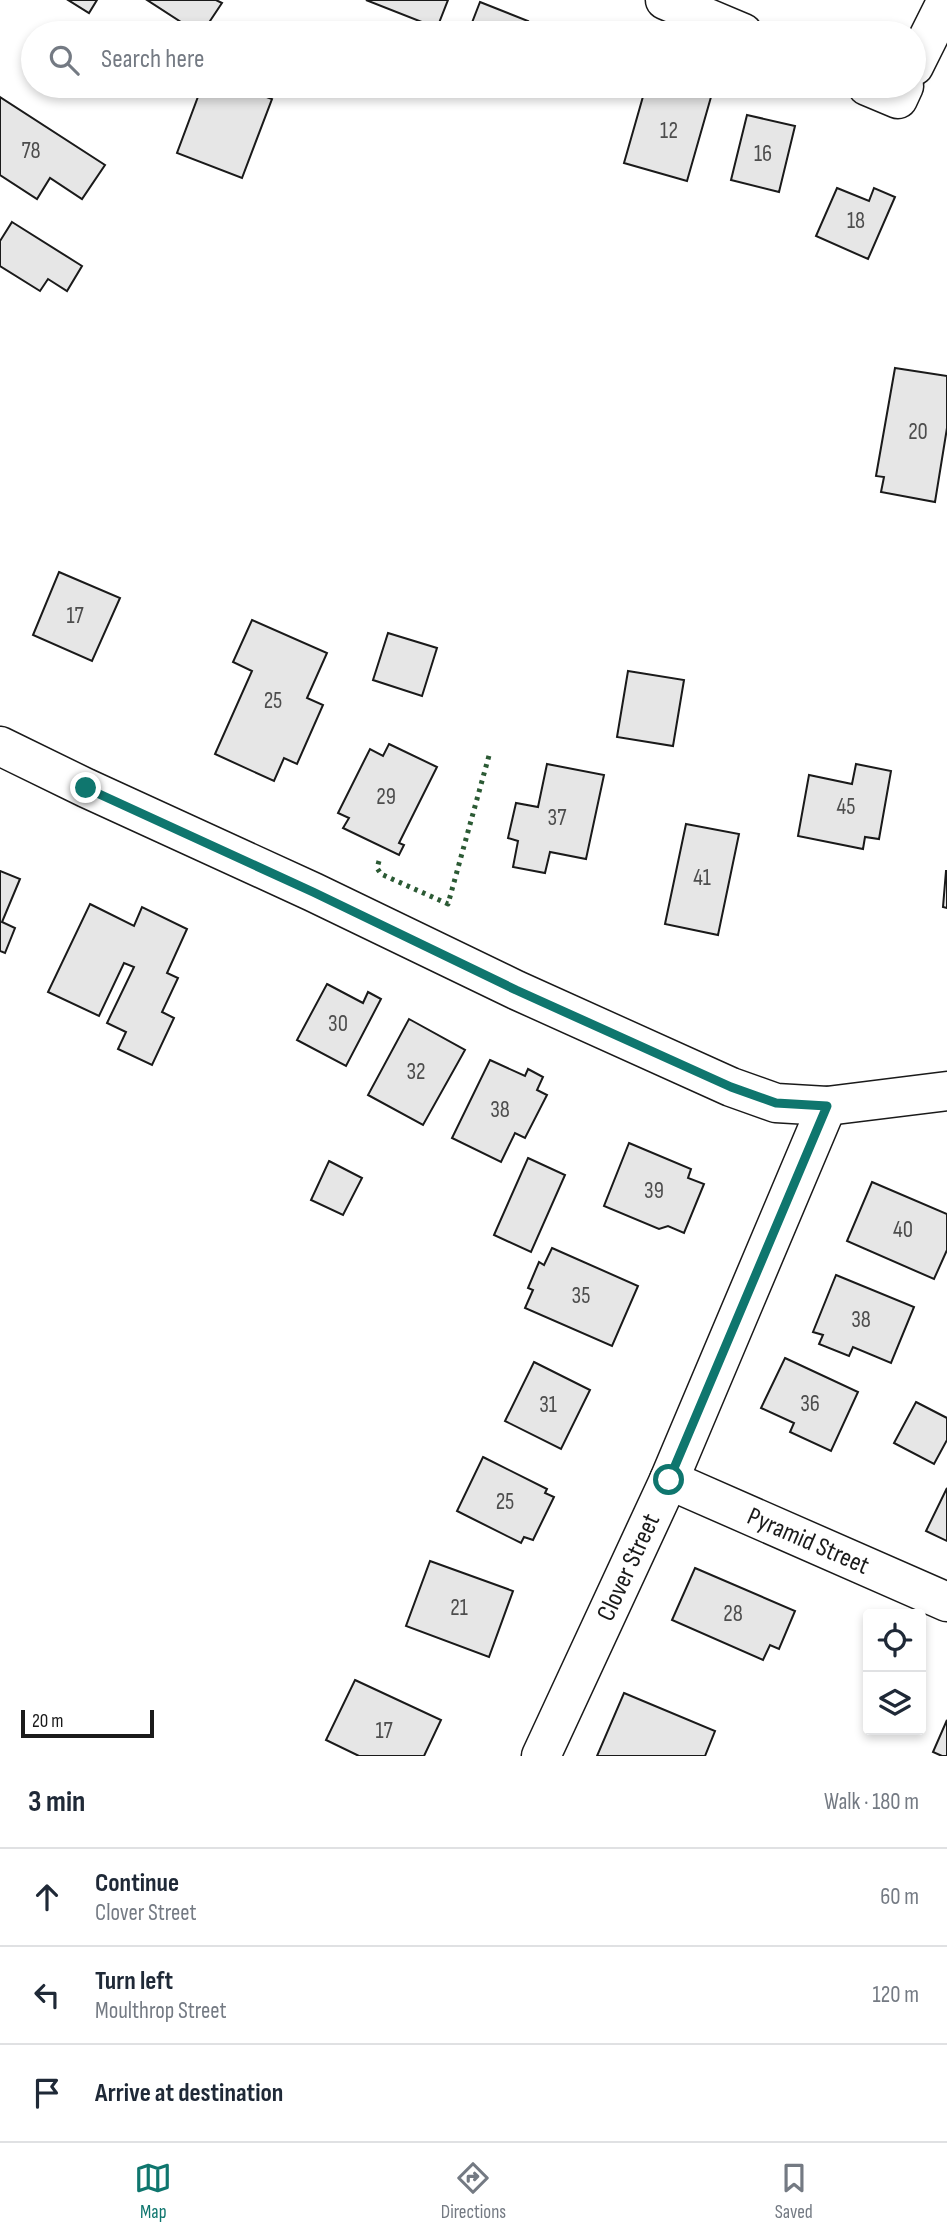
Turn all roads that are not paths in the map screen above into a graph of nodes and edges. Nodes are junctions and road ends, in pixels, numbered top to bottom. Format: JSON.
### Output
{"nodes":[{"id":1,"x":665,"y":0,"type":"edge"},
{"id":2,"x":947,"y":0,"type":"edge"},
{"id":3,"x":715,"y":21,"type":"edge"},
{"id":4,"x":926,"y":35,"type":"edge"},
{"id":5,"x":0,"y":746,"type":"edge"},
{"id":6,"x":947,"y":1091,"type":"edge"},
{"id":7,"x":827,"y":1106,"type":"junction"},
{"id":8,"x":669,"y":1480,"type":"junction"},
{"id":9,"x":947,"y":1602,"type":"edge"},
{"id":10,"x":541,"y":1756,"type":"edge"}],
"edges":[{"from":1,"to":3,"type":"street"},
{"from":2,"to":4,"type":"street"},
{"from":5,"to":7,"type":"street"},
{"from":6,"to":7,"type":"street"},
{"from":7,"to":8,"type":"street","name":"Clover Street"},
{"from":8,"to":9,"type":"street","name":"Pyramid Street"},
{"from":8,"to":10,"type":"street","name":"Clover Street"}]}
